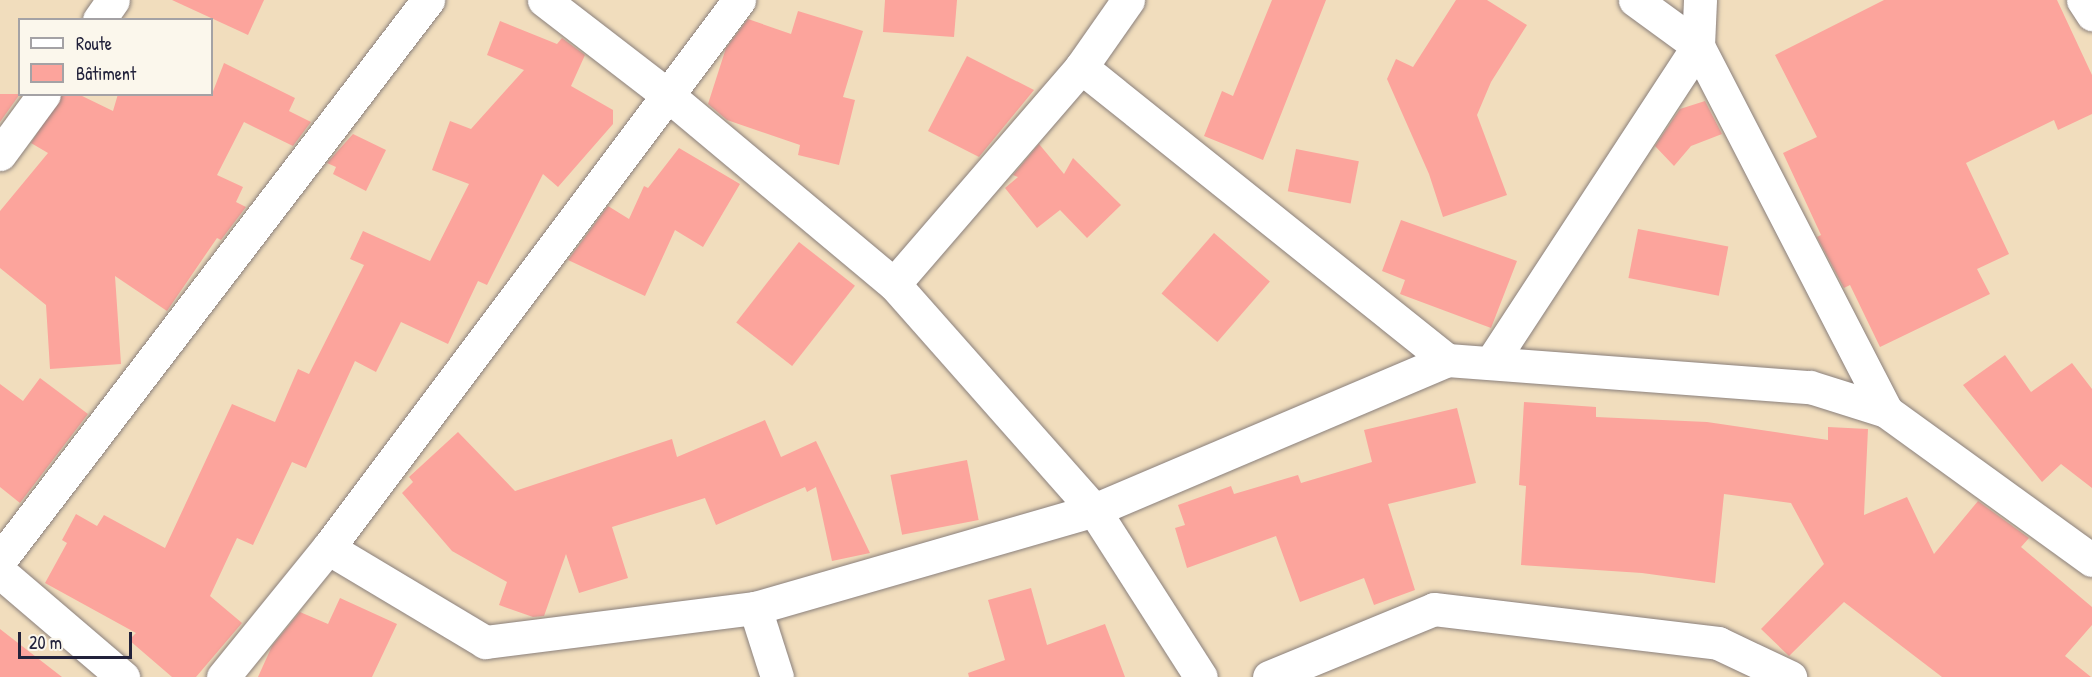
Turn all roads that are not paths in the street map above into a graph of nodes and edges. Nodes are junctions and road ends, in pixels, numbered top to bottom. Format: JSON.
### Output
{"nodes":[{"id":1,"x":113,"y":0,"type":"edge"},
{"id":2,"x":428,"y":0,"type":"edge"},
{"id":3,"x":544,"y":0,"type":"edge"},
{"id":4,"x":739,"y":0,"type":"edge"},
{"id":5,"x":1128,"y":0,"type":"edge"},
{"id":6,"x":1635,"y":0,"type":"edge"},
{"id":7,"x":1700,"y":0,"type":"edge"},
{"id":8,"x":2083,"y":0,"type":"edge"},
{"id":9,"x":2092,"y":14,"type":"edge"},
{"id":10,"x":100,"y":18,"type":"edge"},
{"id":11,"x":1698,"y":46,"type":"junction"},
{"id":12,"x":1081,"y":68,"type":"junction"},
{"id":13,"x":43,"y":96,"type":"edge"},
{"id":14,"x":670,"y":97,"type":"junction"},
{"id":15,"x":0,"y":154,"type":"edge"},
{"id":16,"x":894,"y":284,"type":"junction"},
{"id":17,"x":1447,"y":360,"type":"junction"},
{"id":18,"x":1492,"y":361,"type":"junction"},
{"id":19,"x":1886,"y":411,"type":"junction"},
{"id":20,"x":1094,"y":510,"type":"junction"},
{"id":21,"x":328,"y":548,"type":"junction"},
{"id":22,"x":0,"y":560,"type":"edge"},
{"id":23,"x":2092,"y":560,"type":"edge"},
{"id":24,"x":0,"y":573,"type":"edge"},
{"id":25,"x":755,"y":608,"type":"junction"},
{"id":26,"x":123,"y":677,"type":"edge"},
{"id":27,"x":223,"y":677,"type":"edge"},
{"id":28,"x":777,"y":677,"type":"edge"},
{"id":29,"x":1201,"y":677,"type":"edge"},
{"id":30,"x":1269,"y":677,"type":"edge"},
{"id":31,"x":1790,"y":677,"type":"edge"}],
"edges":[{"from":1,"to":10,"type":"street"},
{"from":2,"to":22,"type":"street"},
{"from":3,"to":14,"type":"street"},
{"from":4,"to":14,"type":"street"},
{"from":5,"to":12,"type":"street"},
{"from":6,"to":11,"type":"street"},
{"from":7,"to":11,"type":"street"},
{"from":8,"to":9,"type":"street"},
{"from":11,"to":18,"type":"street"},
{"from":11,"to":19,"type":"street"},
{"from":12,"to":16,"type":"street"},
{"from":12,"to":17,"type":"street"},
{"from":13,"to":15,"type":"street"},
{"from":14,"to":16,"type":"street"},
{"from":14,"to":21,"type":"street"},
{"from":16,"to":20,"type":"street"},
{"from":17,"to":18,"type":"street"},
{"from":17,"to":20,"type":"street"},
{"from":18,"to":19,"type":"street"},
{"from":19,"to":23,"type":"street"},
{"from":20,"to":25,"type":"street"},
{"from":20,"to":29,"type":"street"},
{"from":21,"to":25,"type":"street"},
{"from":21,"to":27,"type":"street"},
{"from":24,"to":26,"type":"street"},
{"from":25,"to":28,"type":"street"},
{"from":30,"to":31,"type":"street"}]}
